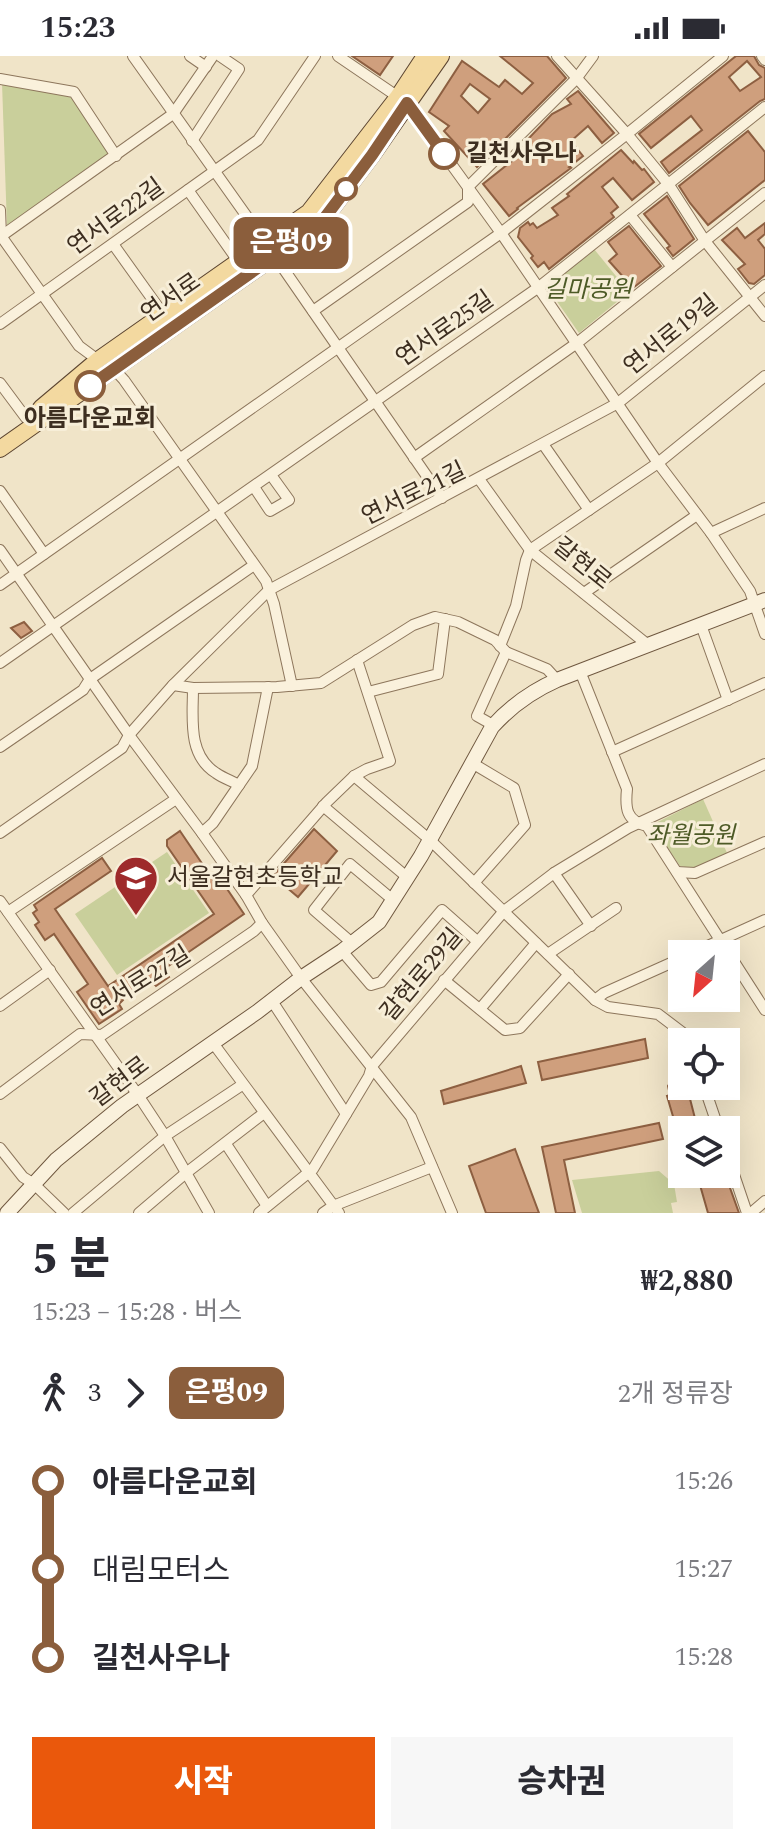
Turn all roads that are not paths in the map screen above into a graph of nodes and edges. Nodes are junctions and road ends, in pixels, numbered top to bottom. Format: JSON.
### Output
{"nodes":[{"id":1,"x":133,"y":56,"type":"edge"},
{"id":2,"x":190,"y":56,"type":"edge"},
{"id":3,"x":213,"y":56,"type":"edge"},
{"id":4,"x":220,"y":56,"type":"edge"},
{"id":5,"x":315,"y":56,"type":"edge"},
{"id":6,"x":338,"y":56,"type":"edge"},
{"id":7,"x":425,"y":56,"type":"edge"},
{"id":8,"x":441,"y":56,"type":"edge"},
{"id":9,"x":557,"y":56,"type":"edge"},
{"id":10,"x":593,"y":56,"type":"edge"},
{"id":11,"x":723,"y":56,"type":"edge"},
{"id":12,"x":206,"y":67,"type":"junction"},
{"id":13,"x":0,"y":79,"type":"edge"},
{"id":14,"x":576,"y":79,"type":"junction"},
{"id":15,"x":402,"y":100,"type":"junction"},
{"id":16,"x":765,"y":107,"type":"edge"},
{"id":17,"x":173,"y":114,"type":"junction"},
{"id":18,"x":627,"y":134,"type":"junction"},
{"id":19,"x":192,"y":141,"type":"junction"},
{"id":20,"x":116,"y":156,"type":"junction"},
{"id":21,"x":214,"y":170,"type":"junction"},
{"id":22,"x":669,"y":185,"type":"junction"},
{"id":23,"x":468,"y":187,"type":"junction"},
{"id":24,"x":188,"y":190,"type":"junction"},
{"id":25,"x":765,"y":193,"type":"edge"},
{"id":26,"x":0,"y":210,"type":"edge"},
{"id":27,"x":630,"y":215,"type":"junction"},
{"id":28,"x":501,"y":233,"type":"junction"},
{"id":29,"x":1,"y":236,"type":"edge"},
{"id":30,"x":705,"y":241,"type":"junction"},
{"id":31,"x":113,"y":244,"type":"junction"},
{"id":32,"x":270,"y":248,"type":"junction"},
{"id":33,"x":238,"y":261,"type":"junction"},
{"id":34,"x":672,"y":267,"type":"junction"},
{"id":35,"x":765,"y":285,"type":"edge"},
{"id":36,"x":539,"y":287,"type":"junction"},
{"id":37,"x":41,"y":295,"type":"junction"},
{"id":38,"x":750,"y":298,"type":"junction"},
{"id":39,"x":313,"y":311,"type":"junction"},
{"id":40,"x":163,"y":314,"type":"junction"},
{"id":41,"x":765,"y":316,"type":"edge"},
{"id":42,"x":0,"y":324,"type":"edge"},
{"id":43,"x":577,"y":343,"type":"junction"},
{"id":44,"x":339,"y":348,"type":"junction"},
{"id":45,"x":98,"y":360,"type":"junction"},
{"id":46,"x":114,"y":369,"type":"junction"},
{"id":47,"x":765,"y":376,"type":"edge"},
{"id":48,"x":0,"y":383,"type":"edge"},
{"id":49,"x":375,"y":403,"type":"junction"},
{"id":50,"x":618,"y":403,"type":"junction"},
{"id":51,"x":26,"y":418,"type":"junction"},
{"id":52,"x":0,"y":436,"type":"edge"},
{"id":53,"x":543,"y":444,"type":"junction"},
{"id":54,"x":0,"y":449,"type":"edge"},
{"id":55,"x":414,"y":458,"type":"junction"},
{"id":56,"x":179,"y":460,"type":"junction"},
{"id":57,"x":658,"y":463,"type":"junction"},
{"id":58,"x":271,"y":475,"type":"junction"},
{"id":59,"x":479,"y":479,"type":"junction"},
{"id":60,"x":254,"y":487,"type":"junction"},
{"id":61,"x":0,"y":491,"type":"edge"},
{"id":62,"x":442,"y":498,"type":"junction"},
{"id":63,"x":765,"y":508,"type":"edge"},
{"id":64,"x":589,"y":510,"type":"junction"},
{"id":65,"x":217,"y":513,"type":"junction"},
{"id":66,"x":697,"y":515,"type":"junction"},
{"id":67,"x":711,"y":533,"type":"junction"},
{"id":68,"x":0,"y":550,"type":"edge"},
{"id":69,"x":530,"y":550,"type":"junction"},
{"id":70,"x":44,"y":554,"type":"junction"},
{"id":71,"x":254,"y":565,"type":"junction"},
{"id":72,"x":16,"y":573,"type":"junction"},
{"id":73,"x":0,"y":585,"type":"edge"},
{"id":74,"x":269,"y":590,"type":"junction"},
{"id":75,"x":584,"y":593,"type":"junction"},
{"id":76,"x":760,"y":602,"type":"edge"},
{"id":77,"x":445,"y":619,"type":"junction"},
{"id":78,"x":701,"y":625,"type":"junction"},
{"id":79,"x":53,"y":626,"type":"junction"},
{"id":80,"x":765,"y":634,"type":"edge"},
{"id":81,"x":648,"y":645,"type":"junction"},
{"id":82,"x":503,"y":649,"type":"junction"},
{"id":83,"x":357,"y":660,"type":"junction"},
{"id":84,"x":0,"y":663,"type":"edge"},
{"id":85,"x":580,"y":671,"type":"junction"},
{"id":86,"x":90,"y":679,"type":"junction"},
{"id":87,"x":557,"y":680,"type":"junction"},
{"id":88,"x":765,"y":683,"type":"edge"},
{"id":89,"x":173,"y":685,"type":"junction"},
{"id":90,"x":292,"y":686,"type":"junction"},
{"id":91,"x":268,"y":687,"type":"junction"},
{"id":92,"x":193,"y":688,"type":"junction"},
{"id":93,"x":368,"y":692,"type":"junction"},
{"id":94,"x":728,"y":700,"type":"junction"},
{"id":95,"x":493,"y":725,"type":"junction"},
{"id":96,"x":129,"y":735,"type":"junction"},
{"id":97,"x":0,"y":747,"type":"edge"},
{"id":98,"x":612,"y":752,"type":"junction"},
{"id":99,"x":472,"y":763,"type":"junction"},
{"id":100,"x":765,"y":764,"type":"edge"},
{"id":101,"x":354,"y":776,"type":"junction"},
{"id":102,"x":239,"y":785,"type":"junction"},
{"id":103,"x":176,"y":799,"type":"junction"},
{"id":104,"x":323,"y":806,"type":"junction"},
{"id":105,"x":637,"y":824,"type":"junction"},
{"id":106,"x":0,"y":833,"type":"edge"},
{"id":107,"x":202,"y":833,"type":"junction"},
{"id":108,"x":430,"y":840,"type":"junction"},
{"id":109,"x":763,"y":843,"type":"edge"},
{"id":110,"x":677,"y":872,"type":"junction"},
{"id":111,"x":554,"y":873,"type":"junction"},
{"id":112,"x":408,"y":878,"type":"junction"},
{"id":113,"x":474,"y":883,"type":"junction"},
{"id":114,"x":246,"y":895,"type":"junction"},
{"id":115,"x":393,"y":900,"type":"junction"},
{"id":116,"x":0,"y":901,"type":"edge"},
{"id":117,"x":616,"y":908,"type":"dead end"},
{"id":118,"x":504,"y":911,"type":"junction"},
{"id":119,"x":8,"y":912,"type":"junction"},
{"id":120,"x":765,"y":920,"type":"edge"},
{"id":121,"x":262,"y":923,"type":"junction"},
{"id":122,"x":591,"y":926,"type":"junction"},
{"id":123,"x":721,"y":940,"type":"joint"},
{"id":124,"x":477,"y":941,"type":"junction"},
{"id":125,"x":536,"y":943,"type":"junction"},
{"id":126,"x":347,"y":947,"type":"junction"},
{"id":127,"x":548,"y":954,"type":"junction"},
{"id":128,"x":668,"y":965,"type":"edge"},
{"id":129,"x":740,"y":969,"type":"edge"},
{"id":130,"x":50,"y":970,"type":"junction"},
{"id":131,"x":569,"y":974,"type":"junction"},
{"id":132,"x":301,"y":978,"type":"junction"},
{"id":133,"x":444,"y":980,"type":"junction"},
{"id":134,"x":595,"y":1000,"type":"junction"},
{"id":135,"x":272,"y":1001,"type":"junction"},
{"id":136,"x":0,"y":1006,"type":"edge"},
{"id":137,"x":764,"y":1006,"type":"edge"},
{"id":138,"x":480,"y":1009,"type":"junction"},
{"id":139,"x":676,"y":1028,"type":"edge"},
{"id":140,"x":96,"y":1035,"type":"junction"},
{"id":141,"x":213,"y":1043,"type":"junction"},
{"id":142,"x":372,"y":1066,"type":"junction"},
{"id":143,"x":242,"y":1085,"type":"junction"},
{"id":144,"x":0,"y":1094,"type":"edge"},
{"id":145,"x":138,"y":1095,"type":"junction"},
{"id":146,"x":264,"y":1113,"type":"junction"},
{"id":147,"x":346,"y":1114,"type":"junction"},
{"id":148,"x":165,"y":1136,"type":"junction"},
{"id":149,"x":226,"y":1144,"type":"junction"},
{"id":150,"x":0,"y":1148,"type":"edge"},
{"id":151,"x":432,"y":1167,"type":"junction"},
{"id":152,"x":186,"y":1173,"type":"junction"},
{"id":153,"x":309,"y":1174,"type":"junction"},
{"id":154,"x":34,"y":1184,"type":"junction"},
{"id":155,"x":740,"y":1188,"type":"edge"},
{"id":156,"x":765,"y":1201,"type":"edge"},
{"id":157,"x":336,"y":1209,"type":"edge"},
{"id":158,"x":263,"y":1210,"type":"edge"},
{"id":159,"x":7,"y":1213,"type":"edge"},
{"id":160,"x":64,"y":1213,"type":"edge"},
{"id":161,"x":73,"y":1213,"type":"edge"},
{"id":162,"x":139,"y":1213,"type":"edge"},
{"id":163,"x":209,"y":1213,"type":"edge"},
{"id":164,"x":323,"y":1213,"type":"edge"},
{"id":165,"x":452,"y":1213,"type":"edge"},
{"id":166,"x":749,"y":1213,"type":"edge"}],
"edges":[{"from":1,"to":17,"type":"street"},
{"from":2,"to":12,"type":"street"},
{"from":3,"to":12,"type":"street","name":"연서로22길"},
{"from":4,"to":19,"type":"street"},
{"from":5,"to":21,"type":"street","name":"연서로22길"},
{"from":6,"to":15,"type":"street"},
{"from":7,"to":15,"type":"main road","name":"연서로"},
{"from":8,"to":15,"type":"main road","name":"연서로"},
{"from":9,"to":14,"type":"street","name":"연서로19길"},
{"from":10,"to":14,"type":"street"},
{"from":11,"to":18,"type":"street"},
{"from":12,"to":17,"type":"street","name":"연서로22길"},
{"from":13,"to":20,"type":"street","name":"연서로22길"},
{"from":14,"to":18,"type":"street","name":"연서로19길"},
{"from":14,"to":23,"type":"street"},
{"from":15,"to":23,"type":"street"},
{"from":15,"to":32,"type":"main road","name":"연서로"},
{"from":16,"to":22,"type":"street"},
{"from":17,"to":19,"type":"street"},
{"from":17,"to":20,"type":"street","name":"연서로22길"},
{"from":18,"to":22,"type":"street","name":"연서로19길"},
{"from":18,"to":28,"type":"street"},
{"from":19,"to":21,"type":"street"},
{"from":20,"to":29,"type":"street","name":"연서로22길"},
{"from":21,"to":24,"type":"street","name":"연서로22길"},
{"from":21,"to":32,"type":"street"},
{"from":22,"to":27,"type":"street"},
{"from":22,"to":30,"type":"street","name":"연서로19길"},
{"from":23,"to":28,"type":"street"},
{"from":23,"to":39,"type":"street"},
{"from":24,"to":31,"type":"street","name":"연서로22길"},
{"from":24,"to":33,"type":"street"},
{"from":25,"to":30,"type":"street"},
{"from":26,"to":29,"type":"street"},
{"from":27,"to":34,"type":"street"},
{"from":27,"to":36,"type":"street"},
{"from":28,"to":36,"type":"street"},
{"from":28,"to":44,"type":"street"},
{"from":29,"to":37,"type":"street"},
{"from":30,"to":34,"type":"street"},
{"from":30,"to":38,"type":"street","name":"연서로19길"},
{"from":31,"to":37,"type":"street","name":"연서로22길"},
{"from":31,"to":40,"type":"street","name":"연서로"},
{"from":32,"to":33,"type":"main road","name":"연서로"},
{"from":32,"to":39,"type":"street"},
{"from":32,"to":46,"type":"main road","name":"연서로"},
{"from":33,"to":40,"type":"main road","name":"연서로"},
{"from":34,"to":43,"type":"street","name":"연서로21길"},
{"from":35,"to":38,"type":"street"},
{"from":36,"to":43,"type":"street"},
{"from":36,"to":49,"type":"street","name":"연서로25길"},
{"from":37,"to":42,"type":"street","name":"연서로22길"},
{"from":37,"to":45,"type":"street"},
{"from":38,"to":41,"type":"street","name":"연서로19길"},
{"from":38,"to":50,"type":"street","name":"연서로19길"},
{"from":39,"to":44,"type":"street"},
{"from":40,"to":45,"type":"main road","name":"연서로"},
{"from":43,"to":50,"type":"street"},
{"from":43,"to":55,"type":"street","name":"연서로21길"},
{"from":44,"to":49,"type":"street"},
{"from":44,"to":56,"type":"street"},
{"from":45,"to":51,"type":"main road","name":"연서로"},
{"from":46,"to":54,"type":"main road","name":"연서로"},
{"from":46,"to":56,"type":"street"},
{"from":47,"to":57,"type":"street"},
{"from":48,"to":51,"type":"street"},
{"from":49,"to":55,"type":"street"},
{"from":49,"to":58,"type":"street","name":"연서로25길"},
{"from":50,"to":53,"type":"street"},
{"from":50,"to":57,"type":"street"},
{"from":51,"to":52,"type":"main road","name":"연서로"},
{"from":53,"to":59,"type":"street"},
{"from":53,"to":64,"type":"street"},
{"from":55,"to":62,"type":"street"},
{"from":56,"to":65,"type":"street"},
{"from":56,"to":70,"type":"street"},
{"from":57,"to":64,"type":"street"},
{"from":57,"to":66,"type":"street"},
{"from":58,"to":60,"type":"street"},
{"from":58,"to":60,"type":"street"},
{"from":59,"to":62,"type":"street","name":"연서로21길"},
{"from":59,"to":69,"type":"street","name":"연서로21길"},
{"from":60,"to":65,"type":"street"},
{"from":61,"to":70,"type":"street"},
{"from":62,"to":74,"type":"street","name":"연서로21길"},
{"from":63,"to":67,"type":"street"},
{"from":64,"to":69,"type":"street"},
{"from":65,"to":71,"type":"street"},
{"from":65,"to":79,"type":"street"},
{"from":66,"to":67,"type":"street"},
{"from":66,"to":75,"type":"street"},
{"from":67,"to":76,"type":"street"},
{"from":68,"to":72,"type":"street"},
{"from":69,"to":75,"type":"street","name":"갈현로"},
{"from":69,"to":82,"type":"street","name":"갈현로"},
{"from":70,"to":72,"type":"street"},
{"from":71,"to":74,"type":"street"},
{"from":71,"to":86,"type":"street"},
{"from":72,"to":73,"type":"street"},
{"from":72,"to":79,"type":"street"},
{"from":74,"to":89,"type":"street"},
{"from":74,"to":90,"type":"street"},
{"from":75,"to":81,"type":"street","name":"갈현로"},
{"from":76,"to":78,"type":"main road","name":"갈현로"},
{"from":76,"to":80,"type":"street"},
{"from":77,"to":82,"type":"street"},
{"from":77,"to":83,"type":"street"},
{"from":77,"to":93,"type":"street"},
{"from":78,"to":81,"type":"main road","name":"갈현로"},
{"from":78,"to":94,"type":"street"},
{"from":79,"to":84,"type":"street"},
{"from":79,"to":86,"type":"street"},
{"from":81,"to":85,"type":"main road","name":"갈현로"},
{"from":82,"to":87,"type":"street"},
{"from":82,"to":95,"type":"street","name":"갈현로"},
{"from":83,"to":90,"type":"street"},
{"from":83,"to":93,"type":"street"},
{"from":85,"to":87,"type":"main road","name":"갈현로"},
{"from":85,"to":98,"type":"street"},
{"from":86,"to":96,"type":"street"},
{"from":86,"to":97,"type":"street"},
{"from":87,"to":95,"type":"main road","name":"갈현로"},
{"from":88,"to":94,"type":"street"},
{"from":89,"to":92,"type":"street"},
{"from":89,"to":96,"type":"street"},
{"from":90,"to":91,"type":"street"},
{"from":91,"to":92,"type":"street"},
{"from":91,"to":102,"type":"street"},
{"from":92,"to":102,"type":"street"},
{"from":93,"to":101,"type":"street"},
{"from":94,"to":98,"type":"street"},
{"from":95,"to":99,"type":"main road","name":"갈현로"},
{"from":96,"to":103,"type":"street"},
{"from":96,"to":106,"type":"street"},
{"from":98,"to":105,"type":"street"},
{"from":99,"to":108,"type":"main road","name":"갈현로"},
{"from":99,"to":113,"type":"street"},
{"from":100,"to":105,"type":"street","name":"갈현로29길"},
{"from":101,"to":104,"type":"street"},
{"from":101,"to":108,"type":"street"},
{"from":102,"to":107,"type":"street"},
{"from":103,"to":107,"type":"street"},
{"from":103,"to":119,"type":"street"},
{"from":104,"to":112,"type":"street"},
{"from":104,"to":114,"type":"street"},
{"from":105,"to":110,"type":"street"},
{"from":105,"to":111,"type":"street","name":"갈현로29길"},
{"from":107,"to":114,"type":"street"},
{"from":108,"to":112,"type":"main road","name":"갈현로"},
{"from":108,"to":113,"type":"street"},
{"from":109,"to":110,"type":"street"},
{"from":110,"to":123,"type":"street"},
{"from":111,"to":118,"type":"street","name":"갈현로29길"},
{"from":111,"to":122,"type":"street"},
{"from":112,"to":115,"type":"main road","name":"갈현로"},
{"from":113,"to":118,"type":"street"},
{"from":114,"to":121,"type":"street"},
{"from":115,"to":126,"type":"main road","name":"갈현로"},
{"from":115,"to":126,"type":"street"},
{"from":116,"to":119,"type":"street"},
{"from":117,"to":122,"type":"street"},
{"from":118,"to":124,"type":"street","name":"갈현로29길"},
{"from":118,"to":125,"type":"street"},
{"from":119,"to":130,"type":"street"},
{"from":120,"to":123,"type":"street"},
{"from":121,"to":132,"type":"street"},
{"from":121,"to":140,"type":"street","name":"연서로27길"},
{"from":122,"to":127,"type":"street"},
{"from":124,"to":126,"type":"street"},
{"from":124,"to":133,"type":"street","name":"갈현로29길"},
{"from":125,"to":127,"type":"street"},
{"from":125,"to":138,"type":"street"},
{"from":126,"to":132,"type":"main road","name":"갈현로"},
{"from":127,"to":131,"type":"street"},
{"from":128,"to":134,"type":"street"},
{"from":129,"to":137,"type":"street"},
{"from":130,"to":136,"type":"street"},
{"from":130,"to":140,"type":"street"},
{"from":131,"to":134,"type":"street"},
{"from":131,"to":138,"type":"street"},
{"from":132,"to":135,"type":"main road","name":"갈현로"},
{"from":132,"to":142,"type":"street"},
{"from":133,"to":138,"type":"street"},
{"from":133,"to":142,"type":"street","name":"갈현로29길"},
{"from":134,"to":139,"type":"street"},
{"from":135,"to":141,"type":"main road","name":"갈현로"},
{"from":135,"to":147,"type":"street"},
{"from":140,"to":144,"type":"street","name":"연서로27길"},
{"from":140,"to":145,"type":"street"},
{"from":141,"to":143,"type":"street"},
{"from":141,"to":145,"type":"main road","name":"갈현로"},
{"from":142,"to":147,"type":"street","name":"갈현로29길"},
{"from":142,"to":151,"type":"street"},
{"from":143,"to":146,"type":"street"},
{"from":143,"to":148,"type":"street"},
{"from":145,"to":148,"type":"street"},
{"from":145,"to":154,"type":"main road","name":"갈현로"},
{"from":146,"to":149,"type":"street"},
{"from":146,"to":153,"type":"street"},
{"from":147,"to":153,"type":"street","name":"갈현로29길"},
{"from":148,"to":152,"type":"street"},
{"from":148,"to":161,"type":"street"},
{"from":149,"to":152,"type":"street"},
{"from":149,"to":158,"type":"street"},
{"from":150,"to":154,"type":"street"},
{"from":151,"to":157,"type":"street"},
{"from":151,"to":165,"type":"street"},
{"from":152,"to":162,"type":"street"},
{"from":152,"to":163,"type":"street"},
{"from":153,"to":157,"type":"street"},
{"from":153,"to":158,"type":"street"},
{"from":154,"to":159,"type":"main road","name":"갈현로"},
{"from":154,"to":160,"type":"street"},
{"from":155,"to":166,"type":"street"},
{"from":156,"to":166,"type":"street"},
{"from":157,"to":164,"type":"street"}]}
